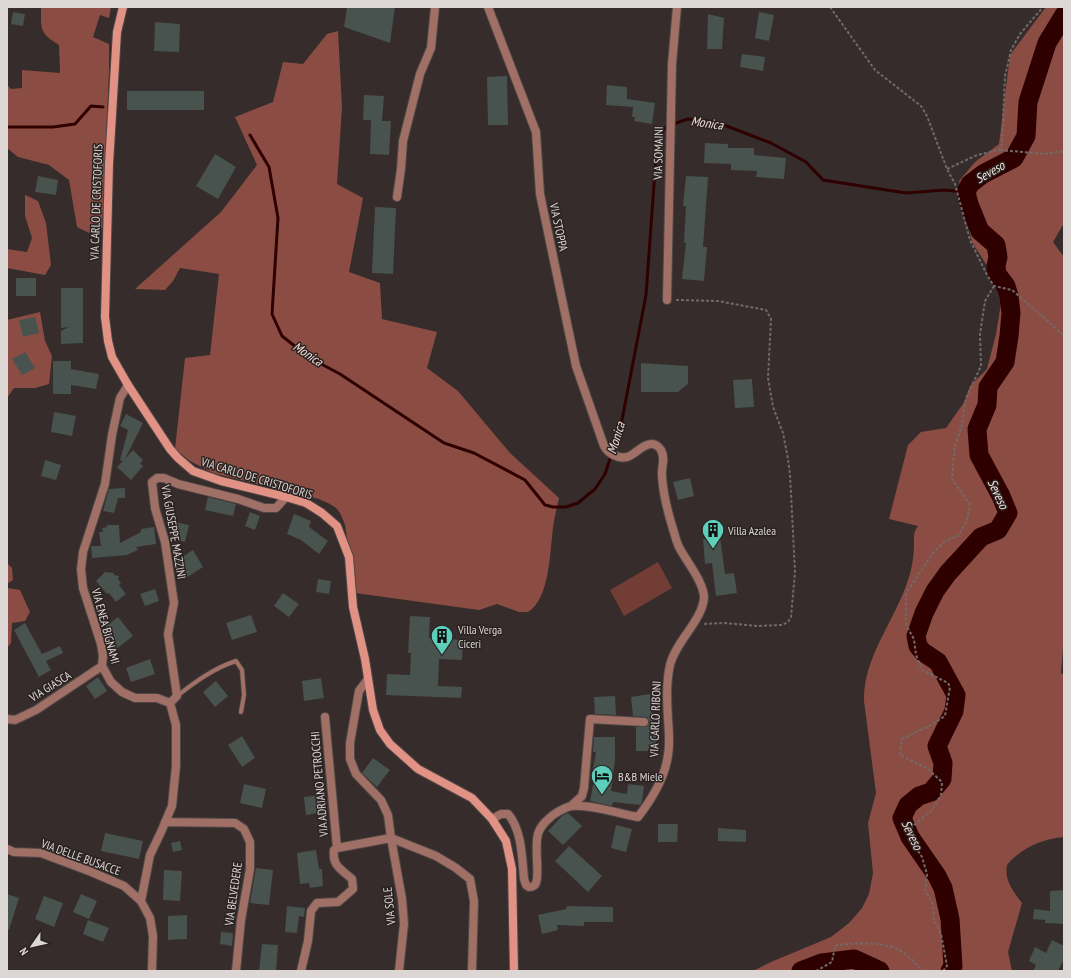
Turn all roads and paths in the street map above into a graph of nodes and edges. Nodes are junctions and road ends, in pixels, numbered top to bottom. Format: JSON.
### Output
{"nodes":[{"id":1,"x":123,"y":7,"type":"edge"},
{"id":2,"x":435,"y":7,"type":"edge"},
{"id":3,"x":488,"y":7,"type":"edge"},
{"id":4,"x":677,"y":7,"type":"edge"},
{"id":5,"x":830,"y":7,"type":"edge"},
{"id":6,"x":1043,"y":7,"type":"edge"},
{"id":7,"x":999,"y":150,"type":"junction"},
{"id":8,"x":1064,"y":151,"type":"edge"},
{"id":9,"x":946,"y":170,"type":"junction"},
{"id":10,"x":397,"y":197,"type":"dead end"},
{"id":11,"x":994,"y":286,"type":"junction"},
{"id":12,"x":667,"y":300,"type":"joint"},
{"id":13,"x":1064,"y":336,"type":"edge"},
{"id":14,"x":128,"y":385,"type":"junction"},
{"id":15,"x":608,"y":452,"type":"joint"},
{"id":16,"x":286,"y":497,"type":"junction"},
{"id":17,"x":692,"y":625,"type":"junction"},
{"id":18,"x":102,"y":666,"type":"junction"},
{"id":19,"x":368,"y":679,"type":"junction"},
{"id":20,"x":177,"y":696,"type":"junction"},
{"id":21,"x":170,"y":703,"type":"junction"},
{"id":22,"x":241,"y":712,"type":"dead end"},
{"id":23,"x":325,"y":717,"type":"dead end"},
{"id":24,"x":7,"y":719,"type":"edge"},
{"id":25,"x":644,"y":722,"type":"dead end"},
{"id":26,"x":572,"y":806,"type":"junction"},
{"id":27,"x":492,"y":819,"type":"junction"},
{"id":28,"x":165,"y":822,"type":"junction"},
{"id":29,"x":391,"y":838,"type":"junction"},
{"id":30,"x":337,"y":848,"type":"junction"},
{"id":31,"x":7,"y":849,"type":"edge"},
{"id":32,"x":141,"y":901,"type":"junction"},
{"id":33,"x":152,"y":971,"type":"edge"},
{"id":34,"x":236,"y":971,"type":"edge"},
{"id":35,"x":301,"y":971,"type":"edge"},
{"id":36,"x":399,"y":971,"type":"edge"},
{"id":37,"x":472,"y":971,"type":"edge"},
{"id":38,"x":514,"y":971,"type":"edge"},
{"id":39,"x":816,"y":971,"type":"edge"},
{"id":40,"x":923,"y":971,"type":"edge"},
{"id":41,"x":943,"y":971,"type":"edge"}],
"edges":[{"from":1,"to":14,"type":"main road","name":"VIA CARLO DE CRISTOFORIS"},
{"from":2,"to":10,"type":"street"},
{"from":3,"to":15,"type":"street","name":"VIA STOPPA"},
{"from":4,"to":12,"type":"street","name":"VIA SOMAINI"},
{"from":5,"to":9,"type":"path"},
{"from":6,"to":7,"type":"path"},
{"from":7,"to":8,"type":"path"},
{"from":7,"to":9,"type":"path"},
{"from":9,"to":11,"type":"path"},
{"from":11,"to":13,"type":"path"},
{"from":11,"to":41,"type":"path"},
{"from":12,"to":17,"type":"path"},
{"from":14,"to":16,"type":"main road","name":"VIA CARLO DE CRISTOFORIS"},
{"from":14,"to":18,"type":"street","name":"VIA ENEA BIGNAMI"},
{"from":15,"to":17,"type":"street","name":"VIA CARLO RIBONI"},
{"from":16,"to":19,"type":"main road","name":"VIA CARLO DE CRISTOFORIS"},
{"from":16,"to":20,"type":"street","name":"VIA GIUSEPPE MAZZINI"},
{"from":17,"to":26,"type":"street","name":"VIA CARLO RIBONI"},
{"from":18,"to":21,"type":"street","name":"VIA ENEA BIGNAMI"},
{"from":18,"to":24,"type":"street","name":"VIA GIASCA"},
{"from":19,"to":27,"type":"main road","name":"VIA CARLO DE CRISTOFORIS"},
{"from":19,"to":29,"type":"street"},
{"from":20,"to":21,"type":"street"},
{"from":20,"to":22,"type":"lane"},
{"from":21,"to":28,"type":"street"},
{"from":23,"to":30,"type":"street","name":"VIA ADRIANO PETROCCHI"},
{"from":25,"to":26,"type":"street"},
{"from":26,"to":27,"type":"street"},
{"from":27,"to":38,"type":"main road","name":"VIA CARLO DE CRISTOFORIS"},
{"from":28,"to":32,"type":"street"},
{"from":28,"to":34,"type":"street","name":"VIA BELVEDERE"},
{"from":29,"to":30,"type":"street"},
{"from":29,"to":36,"type":"street","name":"VIA SOLE"},
{"from":29,"to":37,"type":"street"},
{"from":30,"to":35,"type":"street"},
{"from":31,"to":32,"type":"street","name":"VIA DELLE BUSACCE"},
{"from":32,"to":33,"type":"street"},
{"from":39,"to":40,"type":"path"}]}
